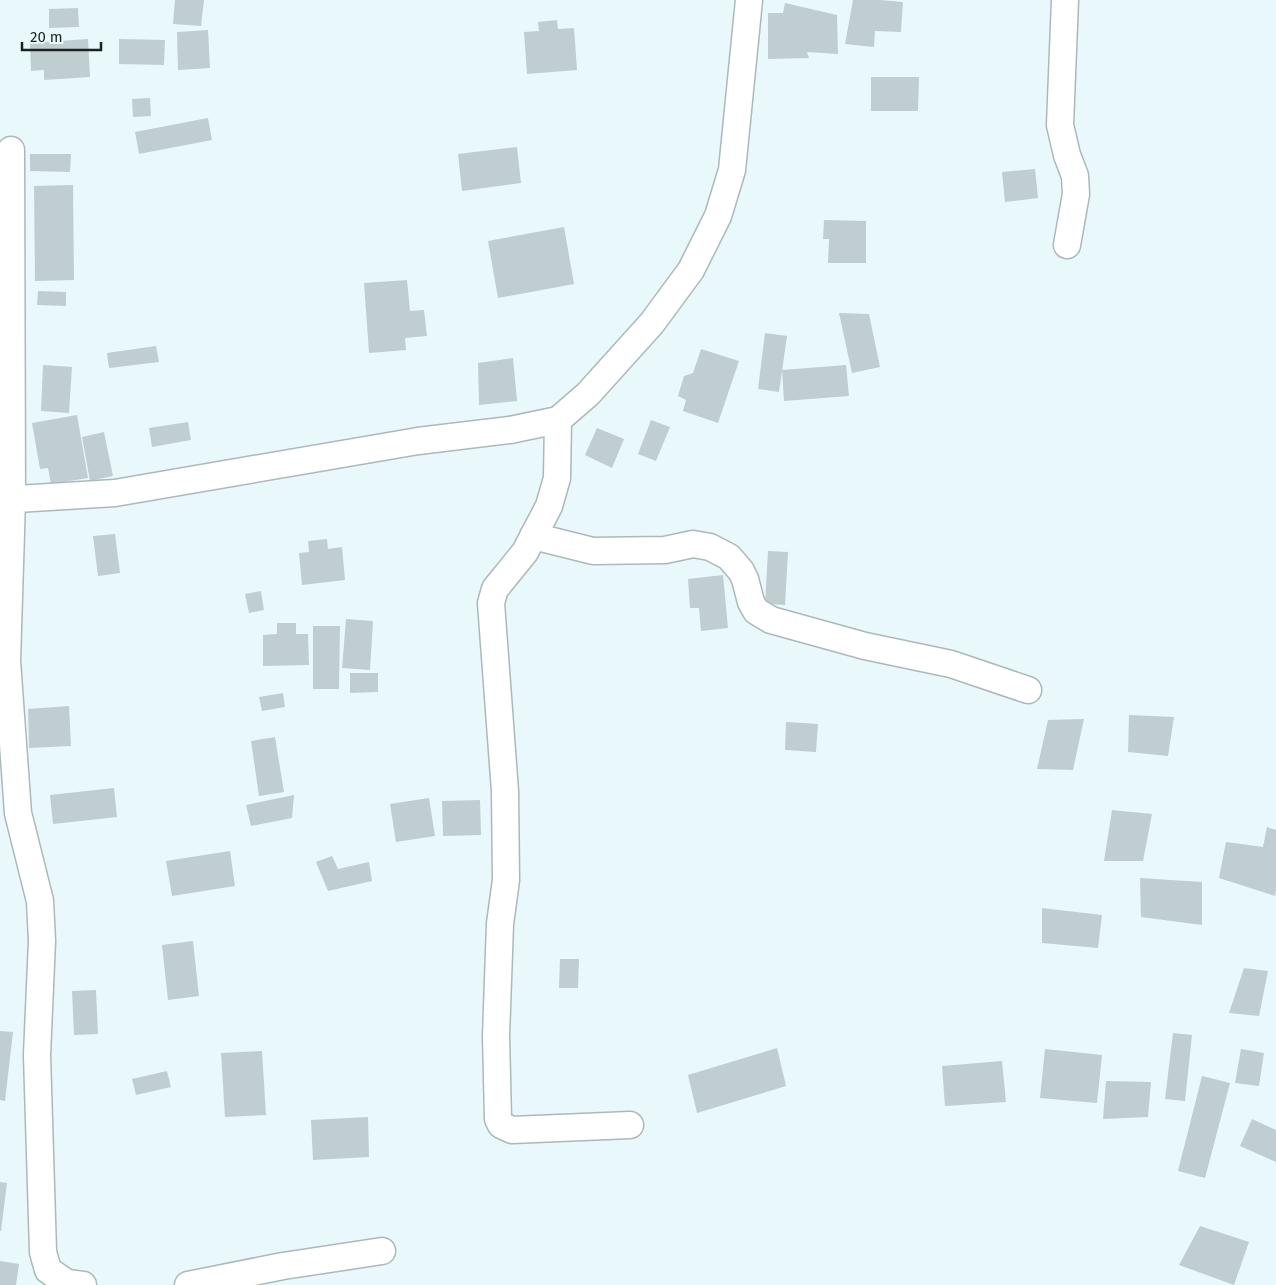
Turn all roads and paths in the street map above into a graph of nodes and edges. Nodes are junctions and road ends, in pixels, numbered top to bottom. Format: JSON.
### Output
{"nodes":[{"id":1,"x":749,"y":0,"type":"edge"},
{"id":2,"x":1065,"y":0,"type":"edge"},
{"id":3,"x":12,"y":150,"type":"dead end"},
{"id":4,"x":1067,"y":245,"type":"dead end"},
{"id":5,"x":558,"y":420,"type":"junction"},
{"id":6,"x":6,"y":500,"type":"edge"},
{"id":7,"x":534,"y":536,"type":"junction"},
{"id":8,"x":1028,"y":690,"type":"dead end"},
{"id":9,"x":630,"y":1124,"type":"dead end"},
{"id":10,"x":382,"y":1251,"type":"dead end"},
{"id":11,"x":83,"y":1285,"type":"edge"},
{"id":12,"x":188,"y":1285,"type":"edge"}],
"edges":[{"from":1,"to":5,"type":"street"},
{"from":2,"to":4,"type":"street"},
{"from":3,"to":6,"type":"street"},
{"from":5,"to":6,"type":"street"},
{"from":5,"to":7,"type":"street"},
{"from":6,"to":11,"type":"street"},
{"from":7,"to":8,"type":"street"},
{"from":7,"to":9,"type":"street"},
{"from":10,"to":12,"type":"street"}]}
